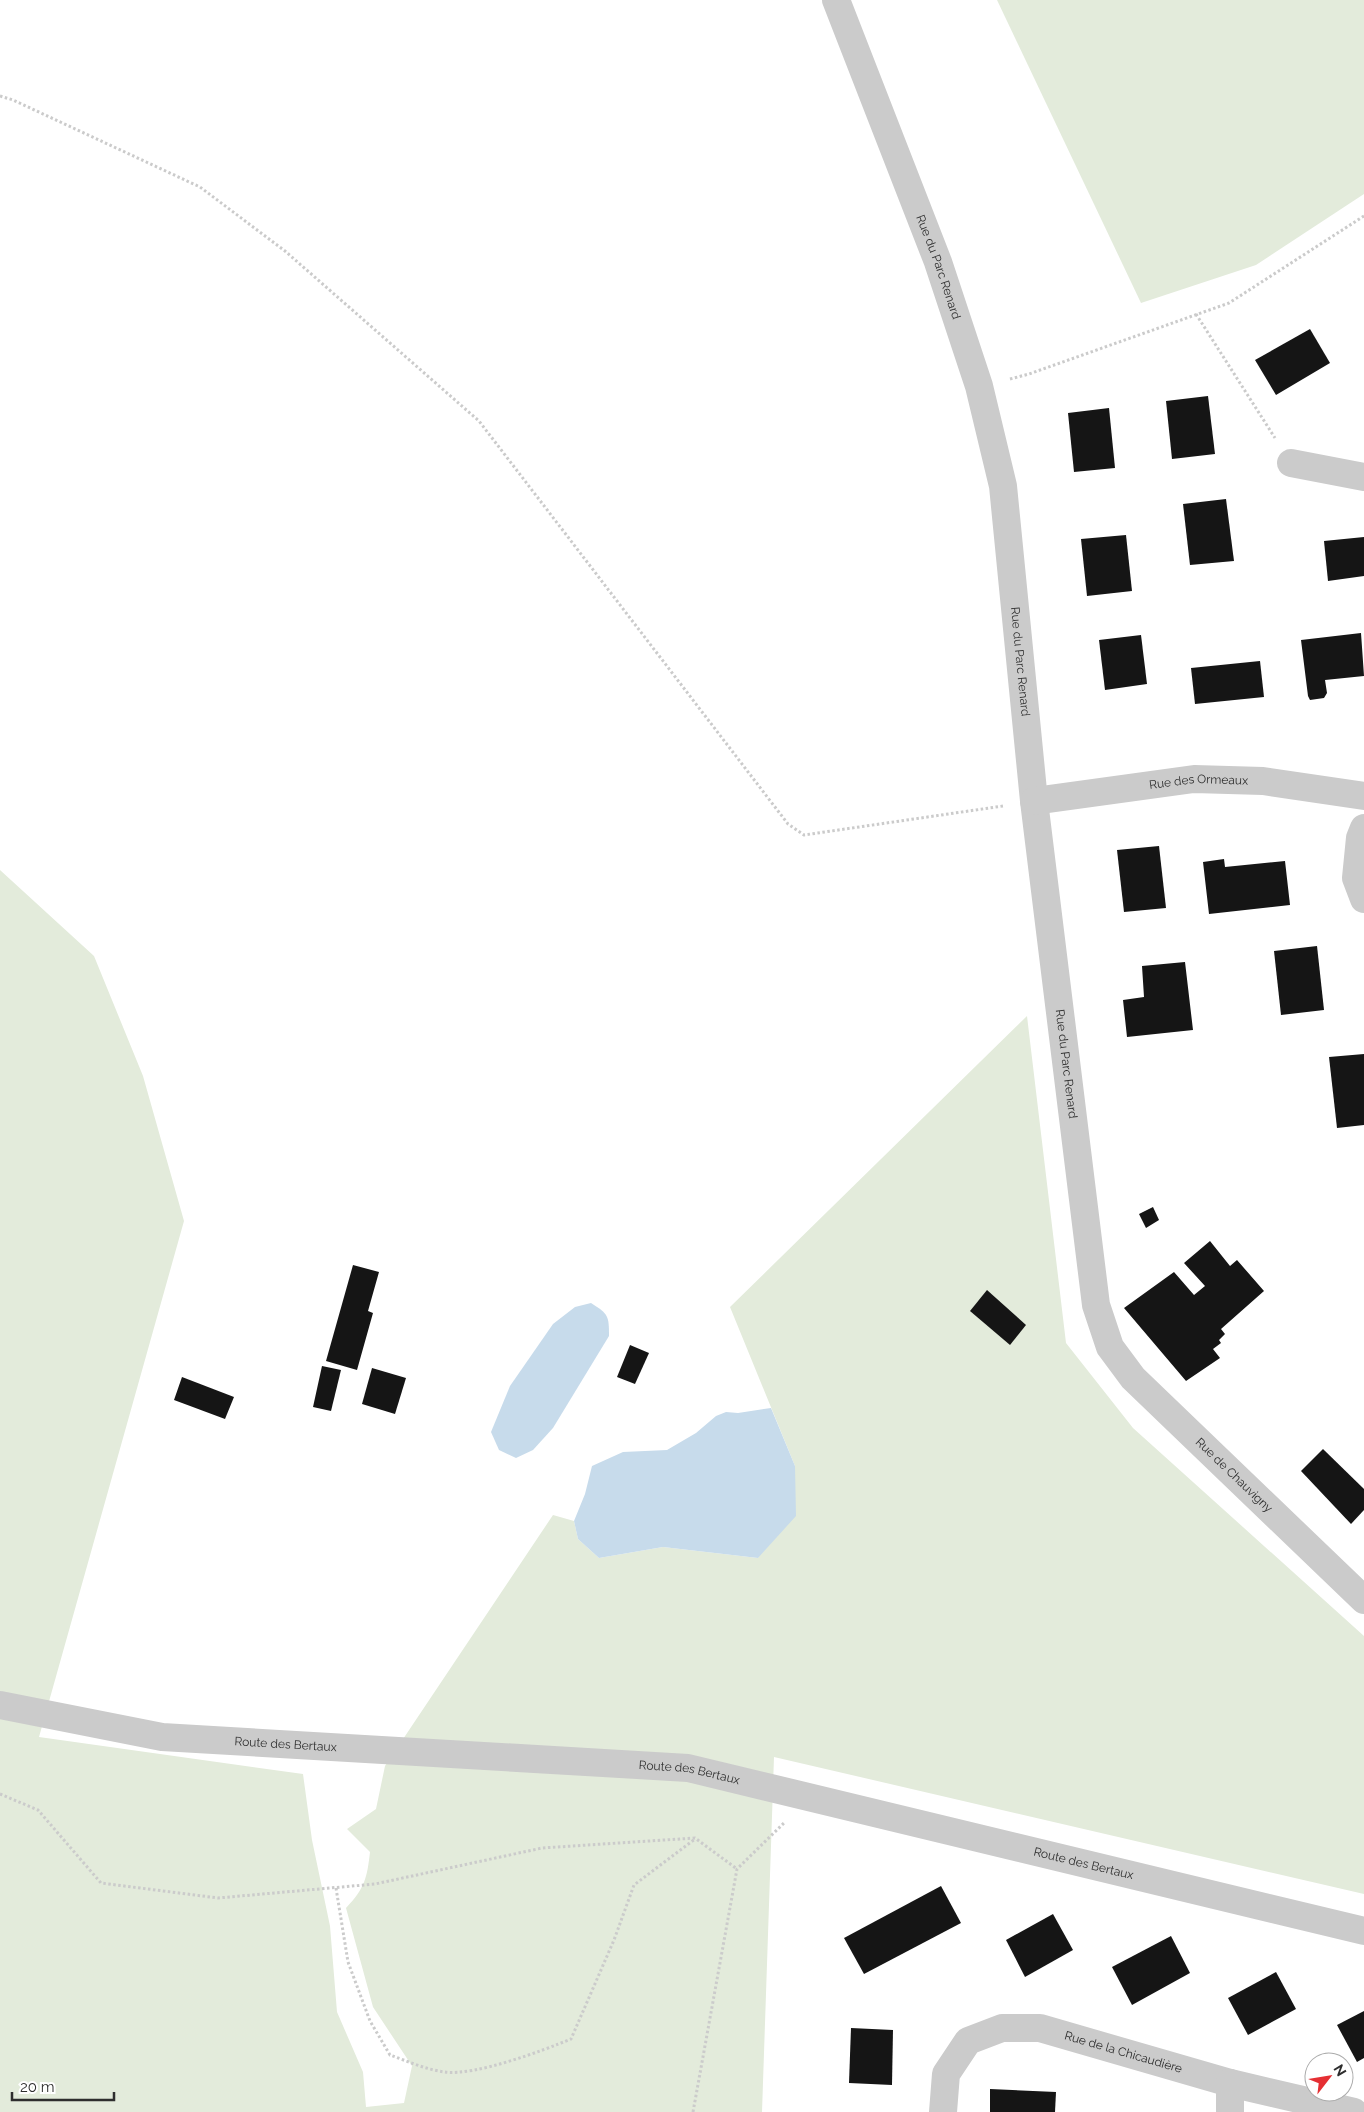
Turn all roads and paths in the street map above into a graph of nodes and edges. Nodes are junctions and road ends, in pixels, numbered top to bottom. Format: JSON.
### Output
{"nodes":[{"id":1,"x":836,"y":0,"type":"edge"},
{"id":2,"x":0,"y":96,"type":"edge"},
{"id":3,"x":1364,"y":216,"type":"edge"},
{"id":4,"x":1196,"y":314,"type":"junction"},
{"id":5,"x":980,"y":386,"type":"junction"},
{"id":6,"x":1291,"y":463,"type":"joint"},
{"id":7,"x":1364,"y":477,"type":"edge"},
{"id":8,"x":1364,"y":796,"type":"edge"},
{"id":9,"x":1034,"y":801,"type":"junction"},
{"id":10,"x":1364,"y":828,"type":"edge"},
{"id":11,"x":1364,"y":899,"type":"edge"},
{"id":12,"x":1110,"y":1347,"type":"joint"},
{"id":13,"x":1364,"y":1600,"type":"edge"},
{"id":14,"x":0,"y":1705,"type":"edge"},
{"id":15,"x":0,"y":1794,"type":"edge"},
{"id":16,"x":809,"y":1798,"type":"junction"},
{"id":17,"x":695,"y":1838,"type":"junction"},
{"id":18,"x":737,"y":1869,"type":"junction"},
{"id":19,"x":336,"y":1888,"type":"junction"},
{"id":20,"x":1364,"y":1931,"type":"edge"},
{"id":21,"x":1230,"y":2083,"type":"junction"},
{"id":22,"x":694,"y":2112,"type":"edge"},
{"id":23,"x":942,"y":2112,"type":"edge"},
{"id":24,"x":1230,"y":2112,"type":"edge"},
{"id":25,"x":1354,"y":2112,"type":"edge"}],
"edges":[{"from":1,"to":5,"type":"street","name":"Rue du Parc Renard"},
{"from":2,"to":9,"type":"path"},
{"from":3,"to":4,"type":"path"},
{"from":4,"to":5,"type":"path"},
{"from":4,"to":6,"type":"path"},
{"from":5,"to":9,"type":"street","name":"Rue du Parc Renard"},
{"from":6,"to":7,"type":"street"},
{"from":8,"to":9,"type":"street","name":"Rue des Ormeaux"},
{"from":9,"to":12,"type":"street","name":"Rue du Parc Renard"},
{"from":10,"to":11,"type":"street"},
{"from":12,"to":13,"type":"street","name":"Rue de Chauvigny"},
{"from":14,"to":16,"type":"street","name":"Route des Bertaux"},
{"from":15,"to":19,"type":"path"},
{"from":16,"to":18,"type":"path"},
{"from":16,"to":20,"type":"street","name":"Route des Bertaux"},
{"from":17,"to":18,"type":"path"},
{"from":17,"to":19,"type":"path"},
{"from":17,"to":19,"type":"path"},
{"from":18,"to":22,"type":"path"},
{"from":21,"to":23,"type":"street","name":"Rue de la Chicaudière"},
{"from":21,"to":24,"type":"street"},
{"from":21,"to":25,"type":"street","name":"Rue de la Chicaudière"}]}
